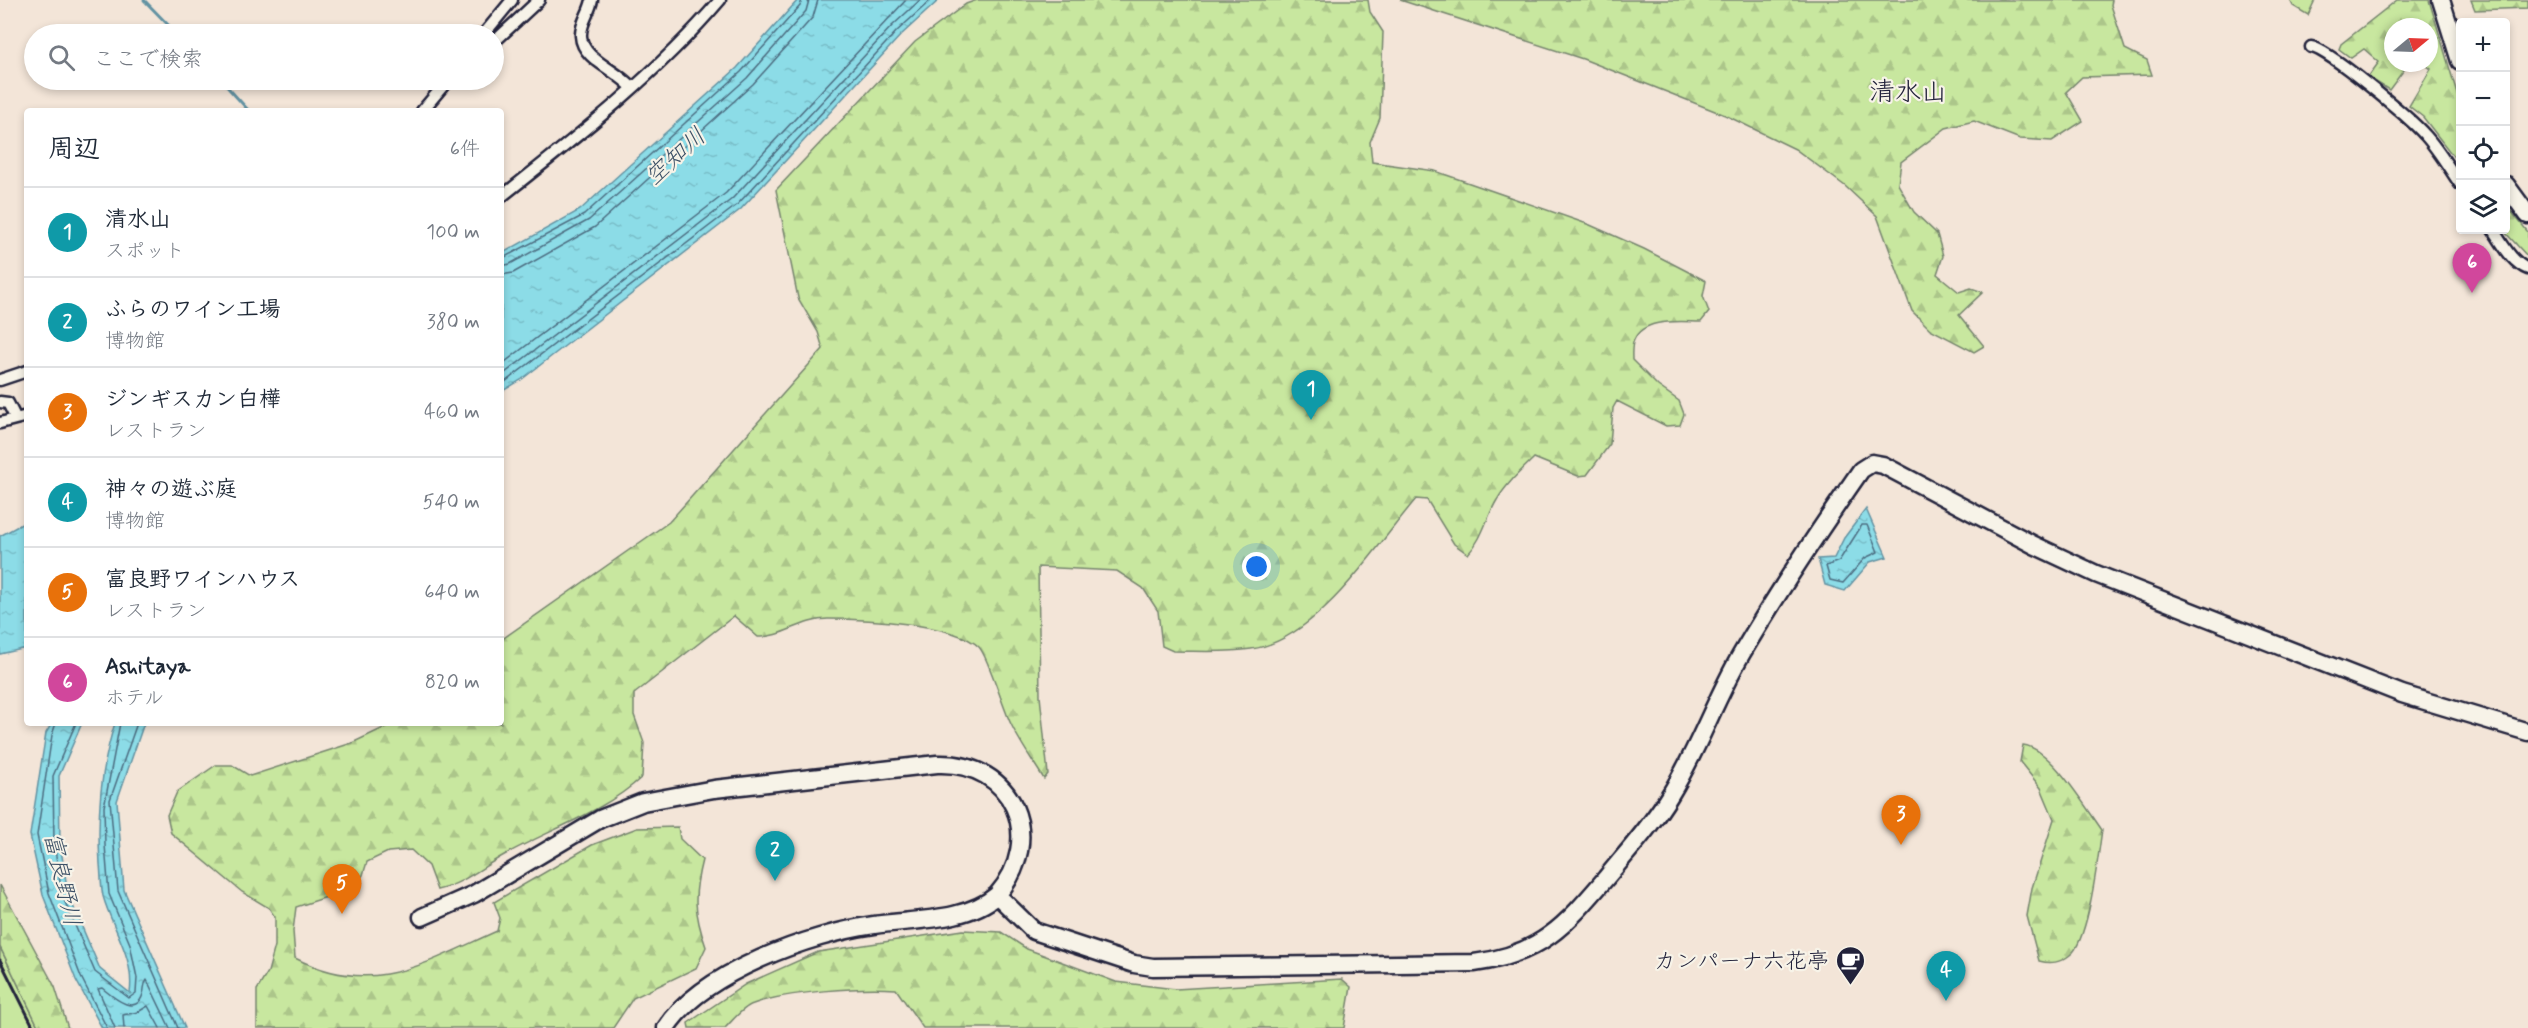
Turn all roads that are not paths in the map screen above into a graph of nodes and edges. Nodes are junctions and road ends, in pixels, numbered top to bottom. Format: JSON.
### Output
{"nodes":[{"id":1,"x":512,"y":0,"type":"edge"},
{"id":2,"x":539,"y":0,"type":"edge"},
{"id":3,"x":592,"y":0,"type":"edge"},
{"id":4,"x":720,"y":0,"type":"edge"},
{"id":5,"x":2441,"y":0,"type":"edge"},
{"id":6,"x":492,"y":24,"type":"edge"},
{"id":7,"x":504,"y":33,"type":"edge"},
{"id":8,"x":2311,"y":47,"type":"dead end"},
{"id":9,"x":2456,"y":48,"type":"edge"},
{"id":10,"x":632,"y":88,"type":"junction"},
{"id":11,"x":440,"y":90,"type":"edge"},
{"id":12,"x":425,"y":108,"type":"edge"},
{"id":13,"x":2457,"y":180,"type":"edge"},
{"id":14,"x":2510,"y":192,"type":"edge"},
{"id":15,"x":504,"y":195,"type":"edge"},
{"id":16,"x":2528,"y":215,"type":"edge"},
{"id":17,"x":2496,"y":234,"type":"edge"},
{"id":18,"x":2528,"y":269,"type":"edge"},
{"id":19,"x":24,"y":372,"type":"edge"},
{"id":20,"x":0,"y":380,"type":"edge"},
{"id":21,"x":0,"y":402,"type":"edge"},
{"id":22,"x":24,"y":416,"type":"edge"},
{"id":23,"x":15,"y":417,"type":"junction"},
{"id":24,"x":0,"y":423,"type":"edge"},
{"id":25,"x":2528,"y":732,"type":"edge"},
{"id":26,"x":997,"y":895,"type":"junction"},
{"id":27,"x":422,"y":916,"type":"dead end"},
{"id":28,"x":666,"y":1028,"type":"edge"}],
"edges":[{"from":1,"to":6,"type":"street"},
{"from":2,"to":7,"type":"street"},
{"from":3,"to":10,"type":"street"},
{"from":4,"to":10,"type":"street"},
{"from":5,"to":9,"type":"street"},
{"from":8,"to":13,"type":"street"},
{"from":10,"to":15,"type":"street"},
{"from":11,"to":12,"type":"street"},
{"from":14,"to":16,"type":"street"},
{"from":17,"to":18,"type":"street"},
{"from":19,"to":20,"type":"street"},
{"from":21,"to":23,"type":"street"},
{"from":22,"to":23,"type":"street"},
{"from":23,"to":24,"type":"street"},
{"from":25,"to":26,"type":"street"},
{"from":26,"to":27,"type":"street"},
{"from":26,"to":28,"type":"street"}]}
